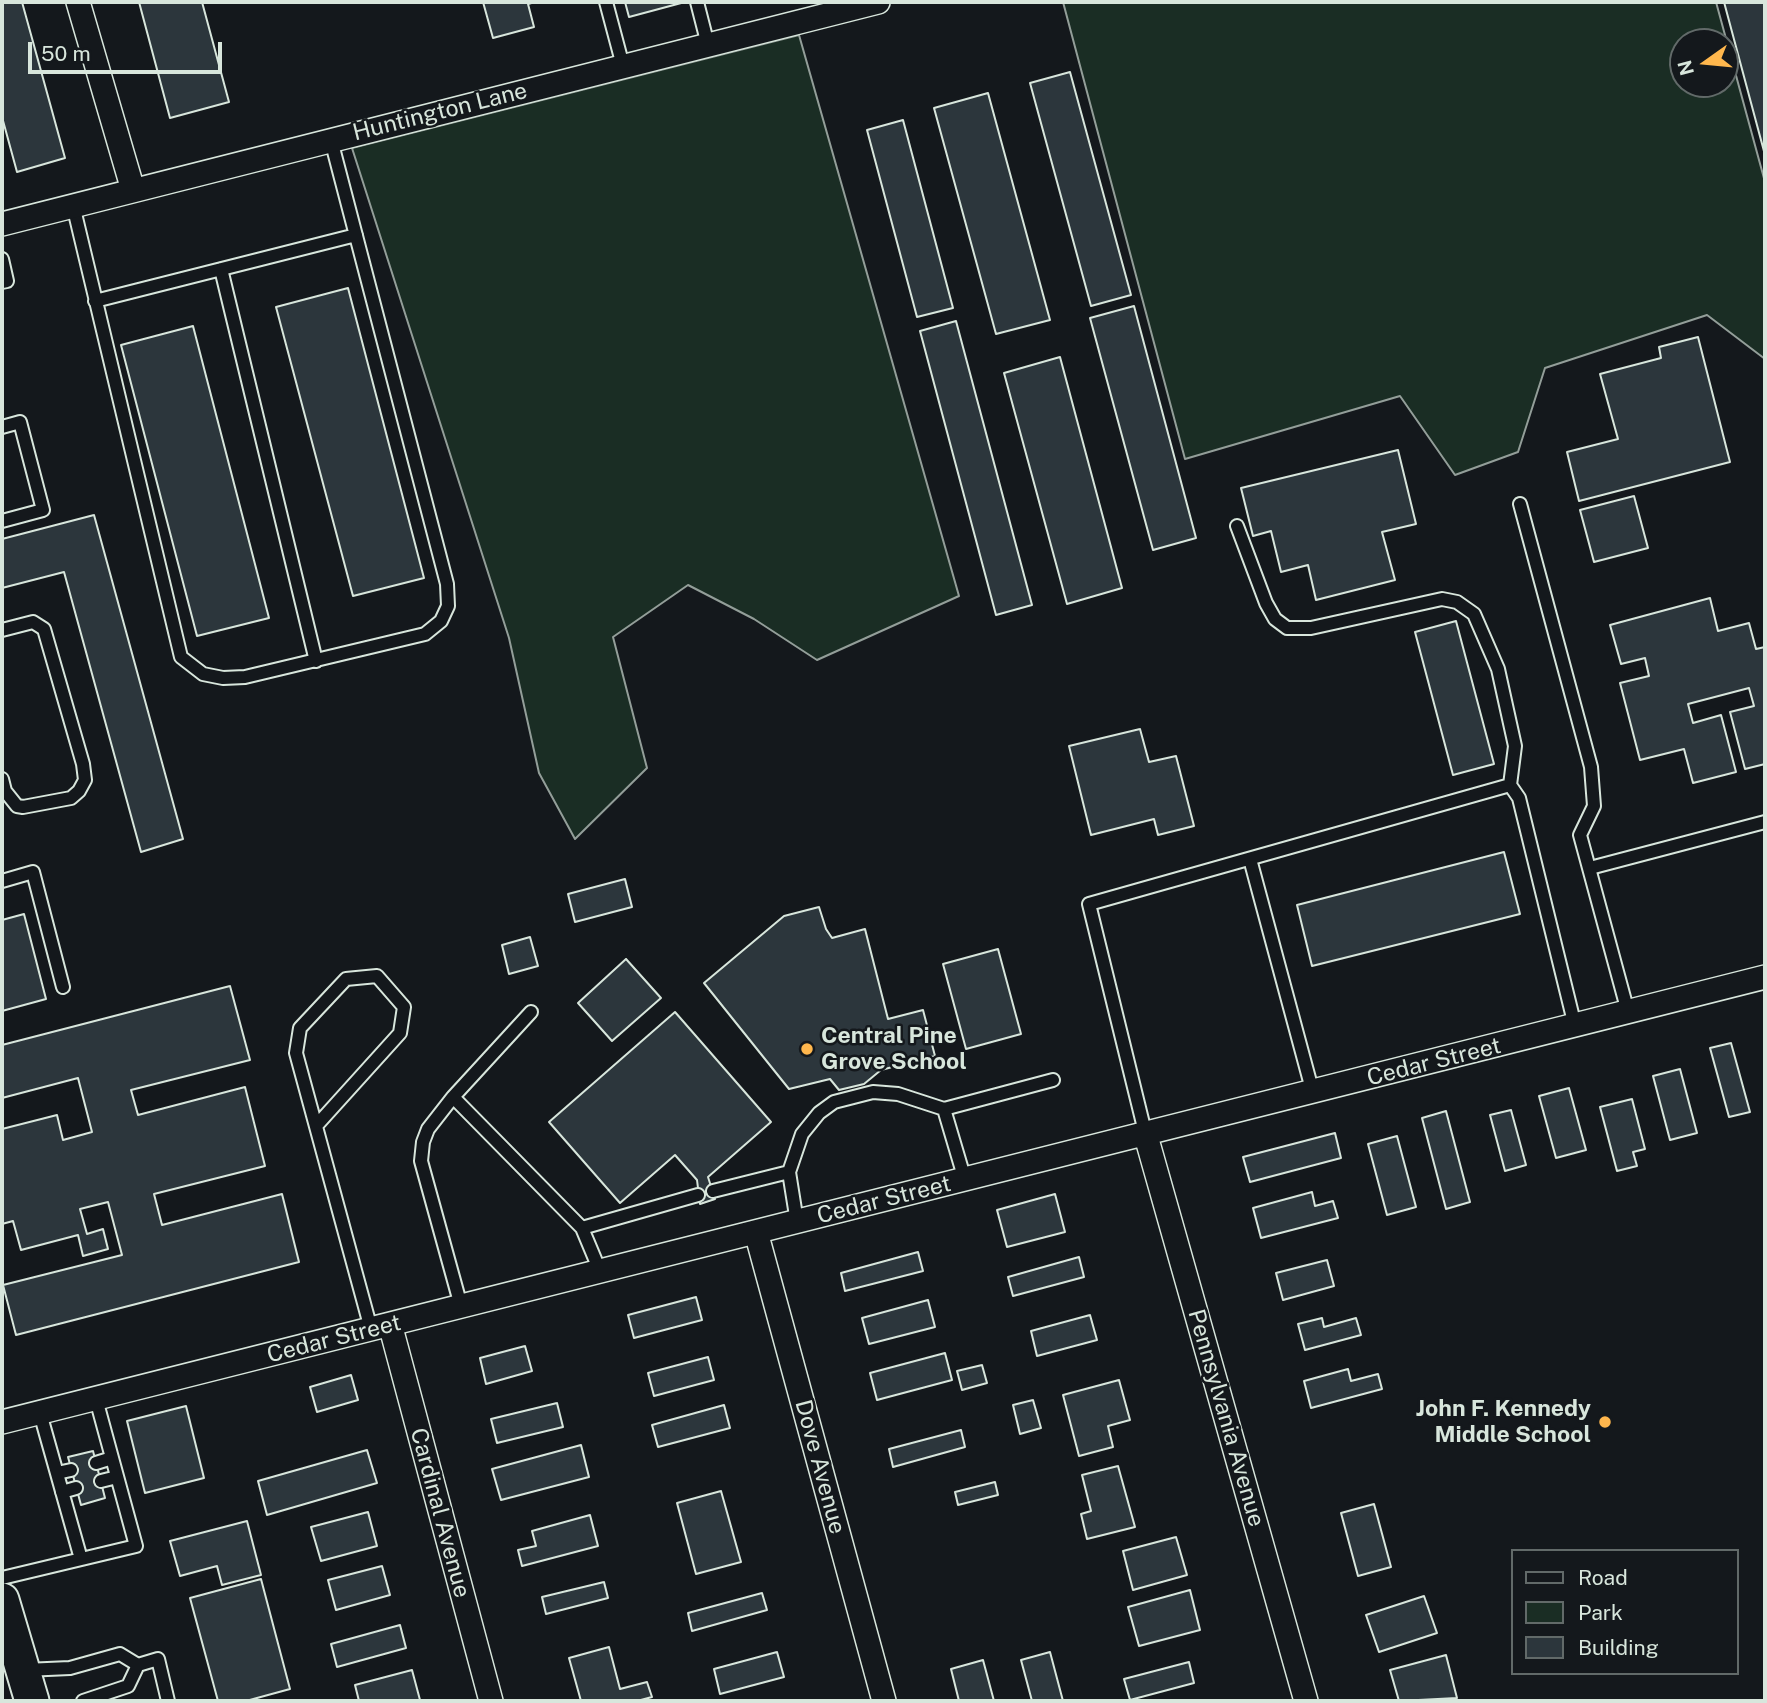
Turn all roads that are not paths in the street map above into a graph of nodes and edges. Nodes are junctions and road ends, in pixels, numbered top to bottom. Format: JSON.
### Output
{"nodes":[{"id":1,"x":78,"y":2,"type":"edge"},
{"id":2,"x":606,"y":2,"type":"edge"},
{"id":3,"x":698,"y":2,"type":"edge"},
{"id":4,"x":878,"y":2,"type":"edge"},
{"id":5,"x":708,"y":45,"type":"junction"},
{"id":6,"x":623,"y":66,"type":"junction"},
{"id":7,"x":331,"y":140,"type":"junction"},
{"id":8,"x":133,"y":190,"type":"junction"},
{"id":9,"x":73,"y":205,"type":"junction"},
{"id":10,"x":2,"y":223,"type":"edge"},
{"id":11,"x":356,"y":235,"type":"junction"},
{"id":12,"x":2,"y":259,"type":"edge"},
{"id":13,"x":221,"y":269,"type":"junction"},
{"id":14,"x":2,"y":282,"type":"edge"},
{"id":15,"x":95,"y":301,"type":"junction"},
{"id":16,"x":2,"y":427,"type":"edge"},
{"id":17,"x":1520,"y":504,"type":"dead end"},
{"id":18,"x":2,"y":521,"type":"edge"},
{"id":19,"x":1237,"y":526,"type":"dead end"},
{"id":20,"x":2,"y":630,"type":"edge"},
{"id":21,"x":316,"y":661,"type":"junction"},
{"id":22,"x":2,"y":779,"type":"edge"},
{"id":23,"x":1510,"y":785,"type":"junction"},
{"id":24,"x":1765,"y":822,"type":"edge"},
{"id":25,"x":1251,"y":859,"type":"junction"},
{"id":26,"x":1590,"y":868,"type":"junction"},
{"id":27,"x":2,"y":881,"type":"edge"},
{"id":28,"x":1765,"y":977,"type":"edge"},
{"id":29,"x":63,"y":986,"type":"dead end"},
{"id":30,"x":531,"y":1012,"type":"dead end"},
{"id":31,"x":1628,"y":1012,"type":"junction"},
{"id":32,"x":1575,"y":1026,"type":"junction"},
{"id":33,"x":1053,"y":1080,"type":"dead end"},
{"id":34,"x":1313,"y":1093,"type":"junction"},
{"id":35,"x":453,"y":1097,"type":"junction"},
{"id":36,"x":944,"y":1109,"type":"junction"},
{"id":37,"x":316,"y":1126,"type":"junction"},
{"id":38,"x":1146,"y":1136,"type":"junction"},
{"id":39,"x":789,"y":1172,"type":"junction"},
{"id":40,"x":965,"y":1180,"type":"junction"},
{"id":41,"x":713,"y":1191,"type":"dead end"},
{"id":42,"x":698,"y":1195,"type":"dead end"},
{"id":43,"x":797,"y":1222,"type":"junction"},
{"id":44,"x":582,"y":1228,"type":"junction"},
{"id":45,"x":756,"y":1232,"type":"junction"},
{"id":46,"x":600,"y":1271,"type":"junction"},
{"id":47,"x":461,"y":1306,"type":"junction"},
{"id":48,"x":381,"y":1327,"type":"junction"},
{"id":49,"x":96,"y":1399,"type":"junction"},
{"id":50,"x":40,"y":1413,"type":"junction"},
{"id":51,"x":2,"y":1422,"type":"edge"},
{"id":52,"x":112,"y":1458,"type":"junction"},
{"id":53,"x":96,"y":1463,"type":"dead end"},
{"id":54,"x":71,"y":1469,"type":"dead end"},
{"id":55,"x":57,"y":1474,"type":"junction"},
{"id":56,"x":117,"y":1477,"type":"junction"},
{"id":57,"x":101,"y":1481,"type":"dead end"},
{"id":58,"x":76,"y":1488,"type":"dead end"},
{"id":59,"x":62,"y":1492,"type":"junction"},
{"id":60,"x":81,"y":1559,"type":"junction"},
{"id":61,"x":2,"y":1578,"type":"edge"},
{"id":62,"x":2,"y":1600,"type":"edge"},
{"id":63,"x":138,"y":1665,"type":"junction"},
{"id":64,"x":27,"y":1686,"type":"edge"},
{"id":65,"x":83,"y":1701,"type":"edge"},
{"id":66,"x":168,"y":1701,"type":"edge"},
{"id":67,"x":491,"y":1701,"type":"edge"},
{"id":68,"x":884,"y":1701,"type":"edge"},
{"id":69,"x":1306,"y":1701,"type":"edge"}],
"edges":[{"from":1,"to":8,"type":"street"},
{"from":2,"to":6,"type":"lane"},
{"from":3,"to":5,"type":"lane"},
{"from":4,"to":5,"type":"street","name":"Huntington Lane"},
{"from":5,"to":6,"type":"street","name":"Huntington Lane"},
{"from":6,"to":7,"type":"street","name":"Huntington Lane"},
{"from":7,"to":8,"type":"street","name":"Huntington Lane"},
{"from":7,"to":11,"type":"lane"},
{"from":8,"to":9,"type":"street","name":"Huntington Lane"},
{"from":9,"to":10,"type":"street","name":"Huntington Lane"},
{"from":9,"to":15,"type":"lane"},
{"from":11,"to":13,"type":"lane"},
{"from":11,"to":21,"type":"lane"},
{"from":12,"to":14,"type":"lane"},
{"from":13,"to":15,"type":"lane"},
{"from":13,"to":21,"type":"lane"},
{"from":15,"to":21,"type":"lane"},
{"from":16,"to":18,"type":"lane"},
{"from":17,"to":26,"type":"lane"},
{"from":19,"to":23,"type":"lane"},
{"from":20,"to":22,"type":"lane"},
{"from":23,"to":25,"type":"lane"},
{"from":23,"to":32,"type":"lane"},
{"from":24,"to":26,"type":"lane"},
{"from":25,"to":34,"type":"lane"},
{"from":25,"to":38,"type":"lane"},
{"from":26,"to":31,"type":"lane"},
{"from":27,"to":29,"type":"lane"},
{"from":28,"to":31,"type":"street","name":"Cedar Street"},
{"from":30,"to":35,"type":"lane"},
{"from":31,"to":32,"type":"street","name":"Cedar Street"},
{"from":32,"to":34,"type":"street","name":"Cedar Street"},
{"from":33,"to":36,"type":"lane"},
{"from":34,"to":38,"type":"street","name":"Cedar Street"},
{"from":35,"to":44,"type":"lane"},
{"from":35,"to":47,"type":"lane"},
{"from":36,"to":39,"type":"lane"},
{"from":36,"to":40,"type":"lane"},
{"from":37,"to":37,"type":"lane"},
{"from":37,"to":48,"type":"lane"},
{"from":38,"to":40,"type":"street","name":"Cedar Street"},
{"from":38,"to":69,"type":"street","name":"Pennsylvania Avenue"},
{"from":39,"to":41,"type":"lane"},
{"from":39,"to":43,"type":"lane"},
{"from":40,"to":43,"type":"street","name":"Cedar Street"},
{"from":42,"to":44,"type":"lane"},
{"from":43,"to":45,"type":"street","name":"Cedar Street"},
{"from":44,"to":46,"type":"lane"},
{"from":45,"to":46,"type":"street","name":"Cedar Street"},
{"from":45,"to":68,"type":"street","name":"Dove Avenue"},
{"from":46,"to":47,"type":"street","name":"Cedar Street"},
{"from":47,"to":48,"type":"street","name":"Cedar Street"},
{"from":48,"to":49,"type":"street","name":"Cedar Street"},
{"from":48,"to":67,"type":"street","name":"Cardinal Avenue"},
{"from":49,"to":50,"type":"street","name":"Cedar Street"},
{"from":49,"to":52,"type":"lane"},
{"from":50,"to":51,"type":"street","name":"Cedar Street"},
{"from":50,"to":55,"type":"lane"},
{"from":52,"to":53,"type":"lane"},
{"from":52,"to":56,"type":"lane"},
{"from":54,"to":55,"type":"lane"},
{"from":55,"to":59,"type":"lane"},
{"from":56,"to":57,"type":"lane"},
{"from":56,"to":60,"type":"lane"},
{"from":58,"to":59,"type":"lane"},
{"from":59,"to":60,"type":"lane"},
{"from":60,"to":61,"type":"lane"},
{"from":62,"to":64,"type":"main road"},
{"from":63,"to":64,"type":"lane"},
{"from":63,"to":65,"type":"lane"},
{"from":63,"to":66,"type":"lane"}]}
